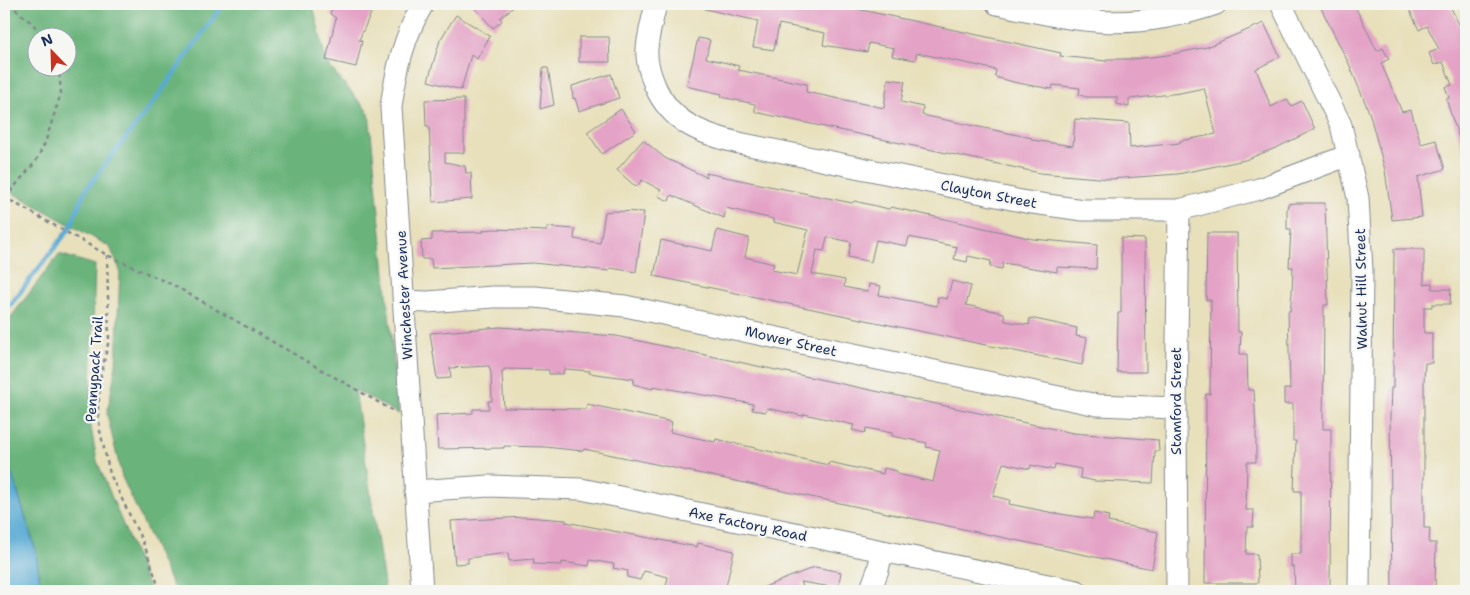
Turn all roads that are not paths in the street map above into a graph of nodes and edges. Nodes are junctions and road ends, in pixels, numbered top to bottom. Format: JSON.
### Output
{"nodes":[{"id":1,"x":424,"y":4,"type":"edge"},
{"id":2,"x":656,"y":4,"type":"edge"},
{"id":3,"x":997,"y":4,"type":"edge"},
{"id":4,"x":1216,"y":4,"type":"edge"},
{"id":5,"x":1281,"y":4,"type":"edge"},
{"id":6,"x":1349,"y":155,"type":"junction"},
{"id":7,"x":1179,"y":210,"type":"junction"},
{"id":8,"x":404,"y":301,"type":"junction"},
{"id":9,"x":1176,"y":408,"type":"junction"},
{"id":10,"x":415,"y":491,"type":"junction"},
{"id":11,"x":882,"y":552,"type":"junction"},
{"id":12,"x":1023,"y":586,"type":"edge"},
{"id":13,"x":422,"y":591,"type":"edge"},
{"id":14,"x":870,"y":591,"type":"edge"},
{"id":15,"x":1077,"y":591,"type":"edge"},
{"id":16,"x":1177,"y":591,"type":"edge"},
{"id":17,"x":1360,"y":591,"type":"edge"}],
"edges":[{"from":1,"to":8,"type":"street","name":"Winchester Avenue"},
{"from":2,"to":7,"type":"street","name":"Clayton Street"},
{"from":3,"to":4,"type":"street"},
{"from":5,"to":6,"type":"street","name":"Walnut Hill Street"},
{"from":6,"to":7,"type":"street","name":"Clayton Street"},
{"from":6,"to":17,"type":"street","name":"Walnut Hill Street"},
{"from":7,"to":9,"type":"street","name":"Stamford Street"},
{"from":8,"to":9,"type":"street","name":"Mower Street"},
{"from":8,"to":10,"type":"street","name":"Winchester Avenue"},
{"from":9,"to":16,"type":"street","name":"Stamford Street"},
{"from":10,"to":11,"type":"street","name":"Axe Factory Road"},
{"from":10,"to":13,"type":"street","name":"Winchester Avenue"},
{"from":11,"to":12,"type":"street","name":"Axe Factory Road"},
{"from":11,"to":14,"type":"street"},
{"from":12,"to":15,"type":"street","name":"Axe Factory Road"}]}
